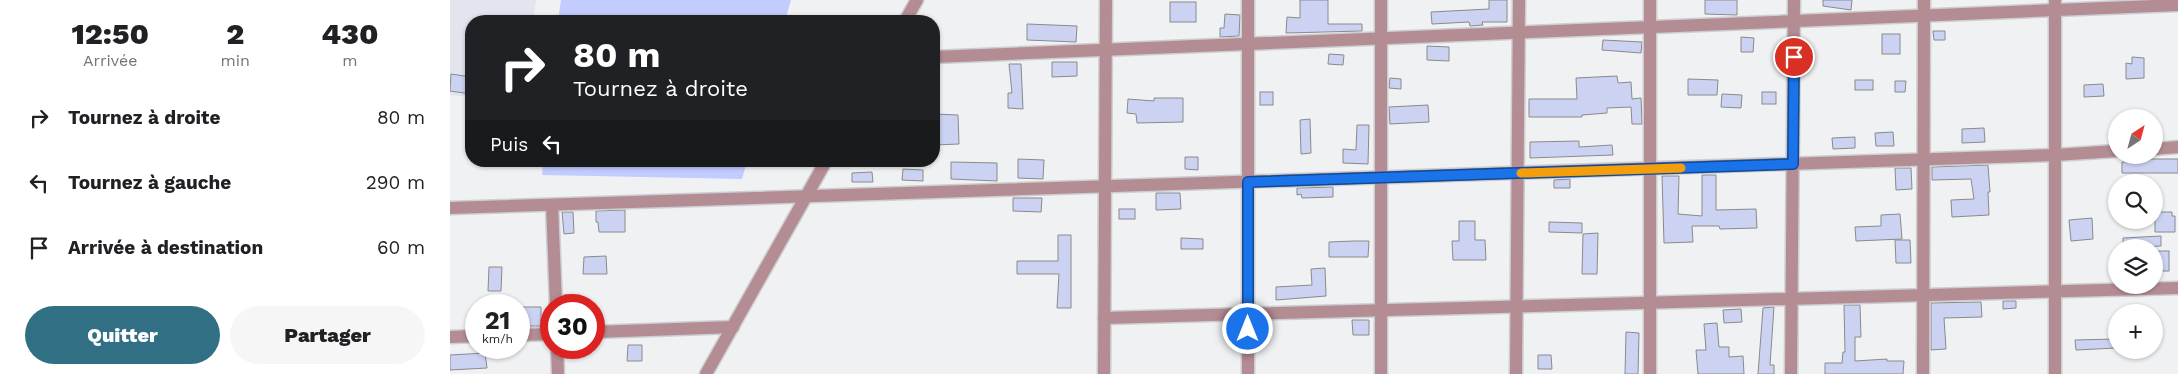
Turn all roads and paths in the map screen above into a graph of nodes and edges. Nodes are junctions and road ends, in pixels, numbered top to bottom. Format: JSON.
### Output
{"nodes":[{"id":1,"x":917,"y":0,"type":"edge"},
{"id":2,"x":1106,"y":0,"type":"edge"},
{"id":3,"x":1248,"y":0,"type":"edge"},
{"id":4,"x":1381,"y":0,"type":"edge"},
{"id":5,"x":1519,"y":0,"type":"edge"},
{"id":6,"x":1650,"y":0,"type":"edge"},
{"id":7,"x":1794,"y":0,"type":"edge"},
{"id":8,"x":1924,"y":0,"type":"edge"},
{"id":9,"x":2055,"y":5,"type":"edge"},
{"id":10,"x":2178,"y":5,"type":"edge"},
{"id":11,"x":908,"y":15,"type":"edge"},
{"id":12,"x":1923,"y":16,"type":"junction"},
{"id":13,"x":1794,"y":21,"type":"junction"},
{"id":14,"x":1650,"y":27,"type":"junction"},
{"id":15,"x":1518,"y":32,"type":"junction"},
{"id":16,"x":1381,"y":38,"type":"junction"},
{"id":17,"x":1248,"y":44,"type":"junction"},
{"id":18,"x":1106,"y":50,"type":"junction"},
{"id":19,"x":940,"y":57,"type":"edge"},
{"id":20,"x":2178,"y":147,"type":"edge"},
{"id":21,"x":2163,"y":148,"type":"edge"},
{"id":22,"x":2108,"y":152,"type":"edge"},
{"id":23,"x":2055,"y":155,"type":"junction"},
{"id":24,"x":1923,"y":160,"type":"junction"},
{"id":25,"x":1793,"y":164,"type":"junction"},
{"id":26,"x":823,"y":167,"type":"edge"},
{"id":27,"x":1650,"y":169,"type":"junction"},
{"id":28,"x":1518,"y":173,"type":"junction"},
{"id":29,"x":1381,"y":178,"type":"junction"},
{"id":30,"x":1248,"y":182,"type":"junction"},
{"id":31,"x":1105,"y":187,"type":"junction"},
{"id":32,"x":806,"y":196,"type":"junction"},
{"id":33,"x":552,"y":205,"type":"junction"},
{"id":34,"x":450,"y":208,"type":"edge"},
{"id":35,"x":2178,"y":288,"type":"edge"},
{"id":36,"x":2055,"y":291,"type":"junction"},
{"id":37,"x":556,"y":294,"type":"edge"},
{"id":38,"x":1923,"y":295,"type":"junction"},
{"id":39,"x":1792,"y":298,"type":"junction"},
{"id":40,"x":1650,"y":302,"type":"junction"},
{"id":41,"x":1517,"y":306,"type":"junction"},
{"id":42,"x":1381,"y":310,"type":"junction"},
{"id":43,"x":1248,"y":314,"type":"junction"},
{"id":44,"x":1104,"y":318,"type":"junction"},
{"id":45,"x":733,"y":327,"type":"junction"},
{"id":46,"x":605,"y":332,"type":"edge"},
{"id":47,"x":465,"y":337,"type":"edge"},
{"id":48,"x":450,"y":338,"type":"edge"},
{"id":49,"x":557,"y":359,"type":"edge"},
{"id":50,"x":558,"y":374,"type":"edge"},
{"id":51,"x":706,"y":374,"type":"edge"},
{"id":52,"x":1104,"y":374,"type":"edge"},
{"id":53,"x":1248,"y":374,"type":"edge"},
{"id":54,"x":1381,"y":374,"type":"edge"},
{"id":55,"x":1516,"y":374,"type":"edge"},
{"id":56,"x":1650,"y":374,"type":"edge"},
{"id":57,"x":1791,"y":374,"type":"edge"},
{"id":58,"x":1923,"y":374,"type":"edge"},
{"id":59,"x":2055,"y":374,"type":"edge"}],
"edges":[{"from":1,"to":11,"type":"street"},
{"from":2,"to":18,"type":"street"},
{"from":3,"to":17,"type":"street"},
{"from":4,"to":16,"type":"street"},
{"from":5,"to":15,"type":"street"},
{"from":6,"to":14,"type":"street"},
{"from":7,"to":13,"type":"street"},
{"from":8,"to":12,"type":"street"},
{"from":9,"to":10,"type":"street"},
{"from":9,"to":12,"type":"street"},
{"from":9,"to":23,"type":"street"},
{"from":12,"to":13,"type":"street"},
{"from":12,"to":24,"type":"street"},
{"from":13,"to":14,"type":"street"},
{"from":13,"to":25,"type":"street"},
{"from":14,"to":15,"type":"street"},
{"from":14,"to":27,"type":"street"},
{"from":15,"to":16,"type":"street"},
{"from":15,"to":28,"type":"street"},
{"from":16,"to":17,"type":"street"},
{"from":16,"to":29,"type":"street"},
{"from":17,"to":18,"type":"street"},
{"from":17,"to":30,"type":"street"},
{"from":18,"to":19,"type":"street"},
{"from":18,"to":31,"type":"street"},
{"from":20,"to":21,"type":"street"},
{"from":22,"to":23,"type":"street"},
{"from":23,"to":24,"type":"street"},
{"from":23,"to":36,"type":"street"},
{"from":24,"to":25,"type":"street"},
{"from":24,"to":38,"type":"street"},
{"from":25,"to":27,"type":"street"},
{"from":25,"to":39,"type":"street"},
{"from":26,"to":32,"type":"street"},
{"from":27,"to":28,"type":"street"},
{"from":27,"to":40,"type":"street"},
{"from":28,"to":29,"type":"street"},
{"from":28,"to":41,"type":"street"},
{"from":29,"to":30,"type":"street"},
{"from":29,"to":42,"type":"street"},
{"from":30,"to":31,"type":"street"},
{"from":30,"to":43,"type":"street"},
{"from":31,"to":32,"type":"street"},
{"from":31,"to":44,"type":"street"},
{"from":32,"to":33,"type":"street"},
{"from":32,"to":45,"type":"street"},
{"from":33,"to":34,"type":"street"},
{"from":33,"to":37,"type":"street"},
{"from":35,"to":36,"type":"street"},
{"from":36,"to":38,"type":"street"},
{"from":36,"to":59,"type":"street"},
{"from":38,"to":39,"type":"street"},
{"from":38,"to":58,"type":"street"},
{"from":39,"to":40,"type":"street"},
{"from":39,"to":57,"type":"street"},
{"from":40,"to":41,"type":"street"},
{"from":40,"to":56,"type":"street"},
{"from":41,"to":42,"type":"street"},
{"from":41,"to":55,"type":"street"},
{"from":42,"to":43,"type":"street"},
{"from":42,"to":54,"type":"street"},
{"from":43,"to":44,"type":"street"},
{"from":43,"to":53,"type":"street"},
{"from":44,"to":52,"type":"street"},
{"from":45,"to":46,"type":"street"},
{"from":45,"to":51,"type":"street"},
{"from":47,"to":48,"type":"street"},
{"from":49,"to":50,"type":"street"}]}
